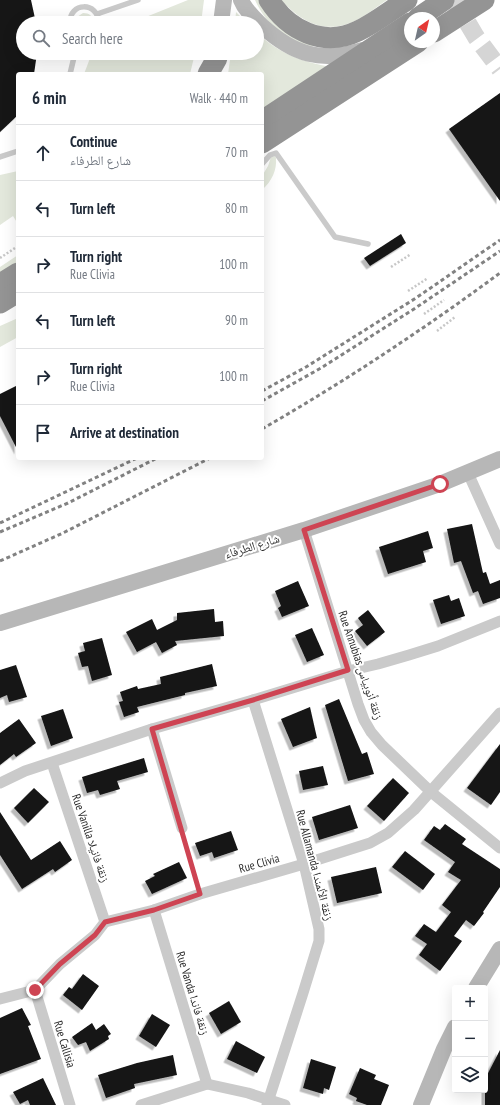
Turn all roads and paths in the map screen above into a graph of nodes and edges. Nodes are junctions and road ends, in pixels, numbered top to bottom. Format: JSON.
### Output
{"nodes":[{"id":1,"x":138,"y":0,"type":"edge"},
{"id":2,"x":224,"y":0,"type":"edge"},
{"id":3,"x":240,"y":0,"type":"edge"},
{"id":4,"x":269,"y":0,"type":"edge"},
{"id":5,"x":407,"y":0,"type":"edge"},
{"id":6,"x":444,"y":0,"type":"edge"},
{"id":7,"x":484,"y":0,"type":"edge"},
{"id":8,"x":493,"y":0,"type":"edge"},
{"id":9,"x":427,"y":12,"type":"edge"},
{"id":10,"x":463,"y":13,"type":"junction"},
{"id":11,"x":97,"y":14,"type":"joint"},
{"id":12,"x":71,"y":16,"type":"edge"},
{"id":13,"x":222,"y":16,"type":"edge"},
{"id":14,"x":252,"y":16,"type":"edge"},
{"id":15,"x":264,"y":27,"type":"edge"},
{"id":16,"x":404,"y":27,"type":"edge"},
{"id":17,"x":440,"y":28,"type":"edge"},
{"id":18,"x":378,"y":45,"type":"junction"},
{"id":19,"x":409,"y":48,"type":"edge"},
{"id":20,"x":73,"y":60,"type":"edge"},
{"id":21,"x":70,"y":72,"type":"edge"},
{"id":22,"x":264,"y":120,"type":"edge"},
{"id":23,"x":264,"y":142,"type":"edge"},
{"id":24,"x":16,"y":152,"type":"edge"},
{"id":25,"x":0,"y":157,"type":"edge"},
{"id":26,"x":264,"y":162,"type":"edge"},
{"id":27,"x":368,"y":244,"type":"dead end"},
{"id":28,"x":16,"y":247,"type":"edge"},
{"id":29,"x":410,"y":254,"type":"dead end"},
{"id":30,"x":0,"y":258,"type":"edge"},
{"id":31,"x":390,"y":267,"type":"dead end"},
{"id":32,"x":16,"y":274,"type":"edge"},
{"id":33,"x":428,"y":278,"type":"dead end"},
{"id":34,"x":0,"y":284,"type":"edge"},
{"id":35,"x":408,"y":291,"type":"dead end"},
{"id":36,"x":444,"y":300,"type":"dead end"},
{"id":37,"x":424,"y":314,"type":"dead end"},
{"id":38,"x":456,"y":317,"type":"dead end"},
{"id":39,"x":436,"y":330,"type":"dead end"},
{"id":40,"x":500,"y":459,"type":"edge"},
{"id":41,"x":468,"y":473,"type":"junction"},
{"id":42,"x":304,"y":530,"type":"junction"},
{"id":43,"x":500,"y":544,"type":"edge"},
{"id":44,"x":500,"y":621,"type":"edge"},
{"id":45,"x":0,"y":623,"type":"edge"},
{"id":46,"x":348,"y":670,"type":"junction"},
{"id":47,"x":253,"y":700,"type":"junction"},
{"id":48,"x":500,"y":713,"type":"edge"},
{"id":49,"x":152,"y":729,"type":"junction"},
{"id":50,"x":52,"y":763,"type":"junction"},
{"id":51,"x":0,"y":782,"type":"edge"},
{"id":52,"x":432,"y":792,"type":"junction"},
{"id":53,"x":182,"y":828,"type":"joint"},
{"id":54,"x":500,"y":848,"type":"edge"},
{"id":55,"x":304,"y":864,"type":"junction"},
{"id":56,"x":200,"y":894,"type":"junction"},
{"id":57,"x":154,"y":910,"type":"junction"},
{"id":58,"x":105,"y":922,"type":"junction"},
{"id":59,"x":500,"y":949,"type":"edge"},
{"id":60,"x":478,"y":985,"type":"edge"},
{"id":61,"x":35,"y":990,"type":"junction"},
{"id":62,"x":0,"y":999,"type":"edge"},
{"id":63,"x":452,"y":1033,"type":"edge"},
{"id":64,"x":207,"y":1084,"type":"junction"},
{"id":65,"x":267,"y":1102,"type":"edge"},
{"id":66,"x":70,"y":1105,"type":"edge"},
{"id":67,"x":141,"y":1105,"type":"edge"},
{"id":68,"x":285,"y":1105,"type":"edge"},
{"id":69,"x":421,"y":1105,"type":"edge"}],
"edges":[{"from":1,"to":11,"type":"lane"},
{"from":2,"to":13,"type":"street"},
{"from":3,"to":14,"type":"street"},
{"from":4,"to":5,"type":"highway"},
{"from":6,"to":9,"type":"highway"},
{"from":7,"to":10,"type":"highway"},
{"from":8,"to":10,"type":"highway"},
{"from":10,"to":17,"type":"highway"},
{"from":11,"to":12,"type":"lane"},
{"from":15,"to":18,"type":"street"},
{"from":16,"to":18,"type":"highway"},
{"from":18,"to":22,"type":"highway"},
{"from":19,"to":23,"type":"highway"},
{"from":20,"to":21,"type":"lane"},
{"from":24,"to":25,"type":"lane"},
{"from":26,"to":27,"type":"lane"},
{"from":28,"to":30,"type":"path"},
{"from":29,"to":31,"type":"path"},
{"from":32,"to":34,"type":"highway"},
{"from":33,"to":35,"type":"path"},
{"from":36,"to":37,"type":"path"},
{"from":38,"to":39,"type":"path"},
{"from":40,"to":41,"type":"street","name":"شارع الطرفاء"},
{"from":41,"to":42,"type":"street","name":"شارع الطرفاء"},
{"from":41,"to":43,"type":"street"},
{"from":42,"to":45,"type":"street","name":"شارع الطرفاء"},
{"from":42,"to":46,"type":"street","name":"Rue Annubias زنقة أنوبياس"},
{"from":44,"to":46,"type":"street"},
{"from":46,"to":47,"type":"street"},
{"from":46,"to":52,"type":"street","name":"Rue Annubias زنقة أنوبياس"},
{"from":47,"to":49,"type":"street"},
{"from":47,"to":55,"type":"street","name":"Rue Allamanda زنقة الألمندا"},
{"from":48,"to":52,"type":"street","name":"Rue Clivia"},
{"from":49,"to":50,"type":"street"},
{"from":49,"to":53,"type":"street"},
{"from":50,"to":51,"type":"street"},
{"from":50,"to":58,"type":"street","name":"Rue Vanilla زنقة فانيلا"},
{"from":52,"to":54,"type":"street","name":"Rue Annubias زنقة أنوبياس"},
{"from":52,"to":55,"type":"street","name":"Rue Clivia"},
{"from":53,"to":56,"type":"path"},
{"from":55,"to":56,"type":"street","name":"Rue Clivia"},
{"from":55,"to":65,"type":"street","name":"Rue Allamanda زنقة الألمندا"},
{"from":56,"to":57,"type":"street","name":"Rue Clivia"},
{"from":57,"to":58,"type":"street","name":"Rue Clivia"},
{"from":57,"to":64,"type":"street","name":"Rue Vanda زنقة فاندا"},
{"from":58,"to":61,"type":"street"},
{"from":59,"to":60,"type":"street"},
{"from":61,"to":62,"type":"street"},
{"from":61,"to":66,"type":"street","name":"Rue Callisia"},
{"from":63,"to":69,"type":"street"},
{"from":64,"to":65,"type":"street"},
{"from":64,"to":67,"type":"street"},
{"from":65,"to":68,"type":"street"}]}
